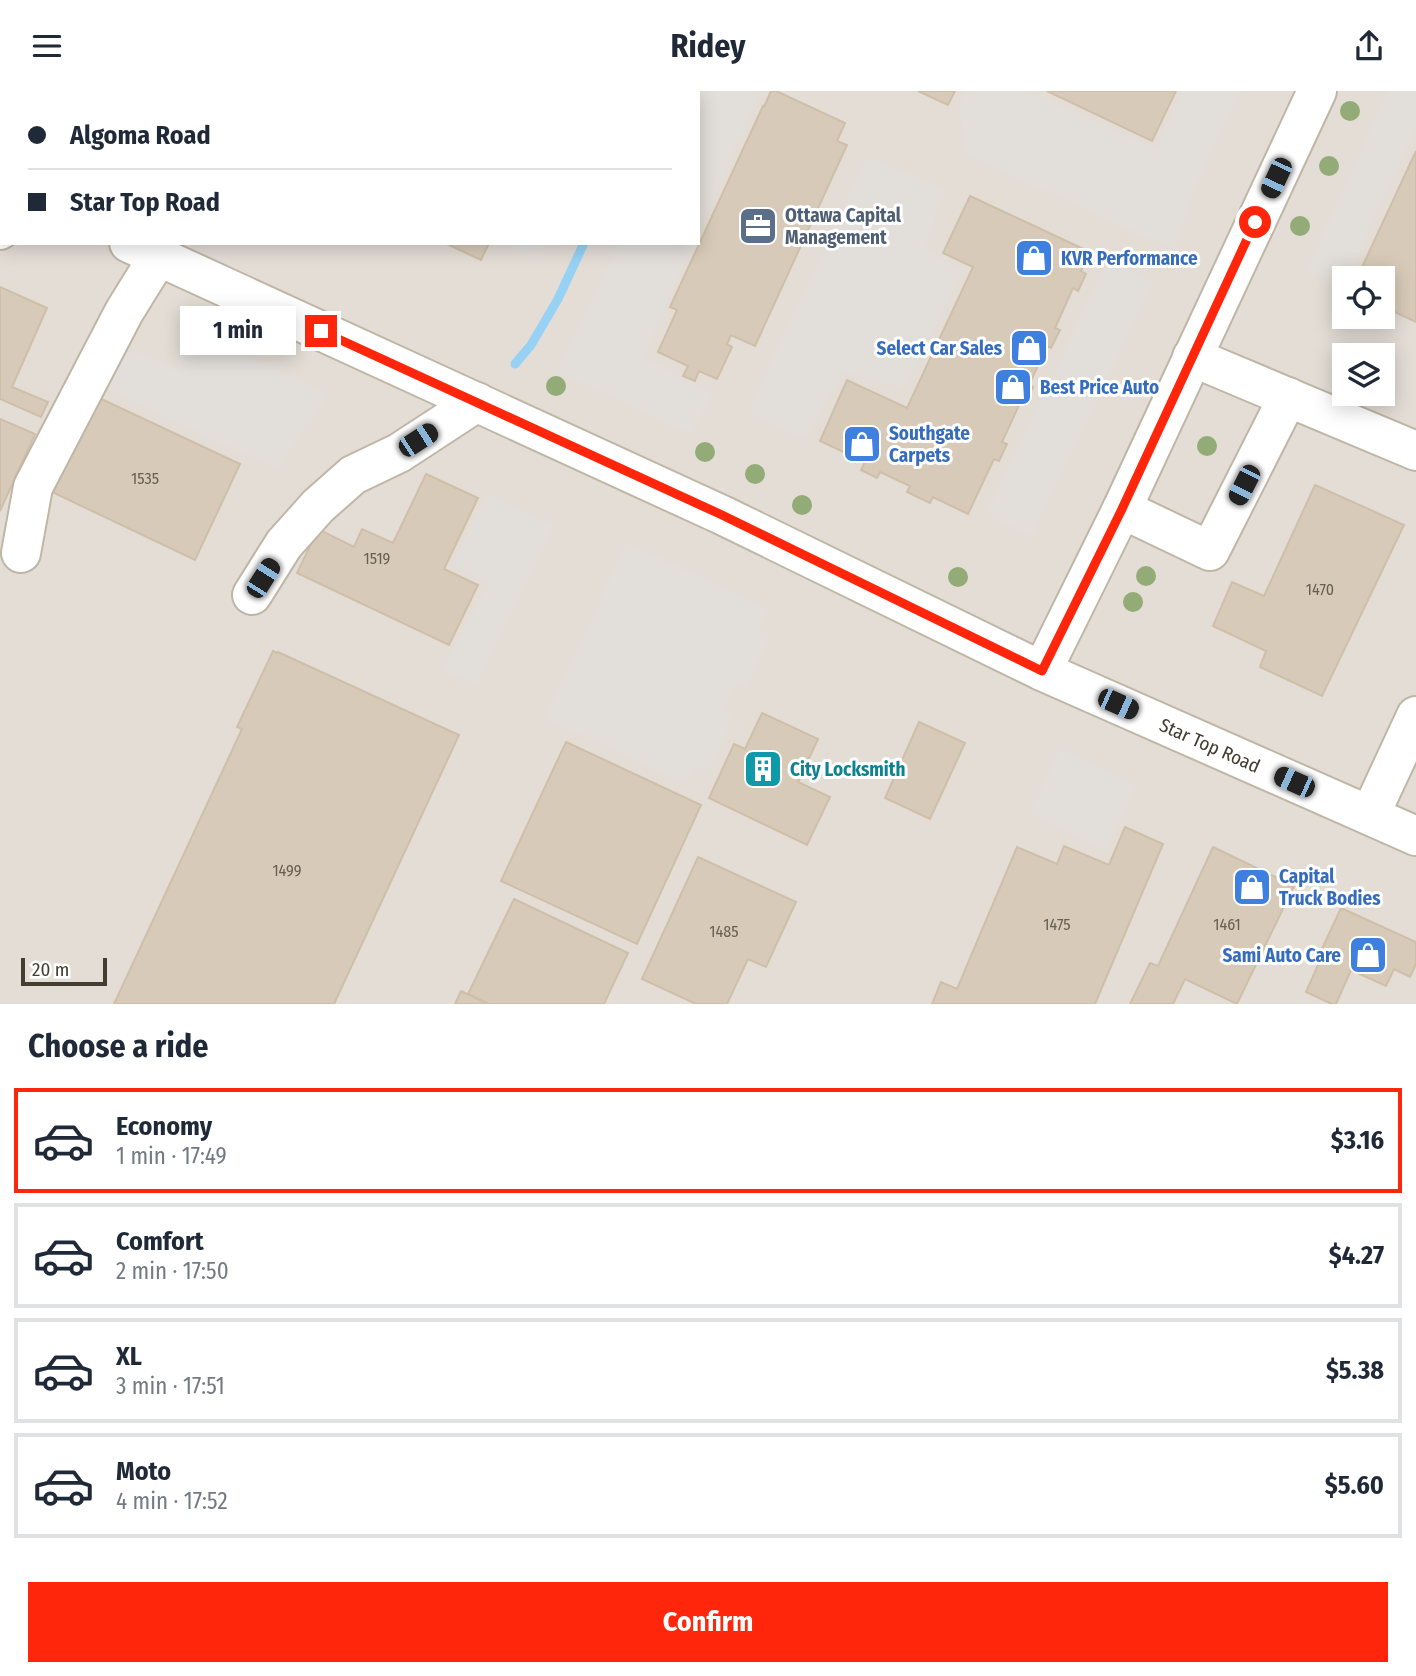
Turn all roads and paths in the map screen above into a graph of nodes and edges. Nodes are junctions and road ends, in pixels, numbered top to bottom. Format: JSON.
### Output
{"nodes":[{"id":1,"x":1317,"y":91,"type":"edge"},
{"id":2,"x":146,"y":249,"type":"edge"},
{"id":3,"x":1192,"y":357,"type":"junction"},
{"id":4,"x":1288,"y":397,"type":"junction"},
{"id":5,"x":477,"y":402,"type":"junction"},
{"id":6,"x":1416,"y":451,"type":"edge"},
{"id":7,"x":1122,"y":509,"type":"junction"},
{"id":8,"x":21,"y":553,"type":"dead end"},
{"id":9,"x":252,"y":594,"type":"dead end"},
{"id":10,"x":1042,"y":671,"type":"junction"},
{"id":11,"x":1416,"y":716,"type":"edge"},
{"id":12,"x":1370,"y":815,"type":"junction"},
{"id":13,"x":1416,"y":836,"type":"edge"}],
"edges":[{"from":1,"to":3,"type":"street"},
{"from":2,"to":5,"type":"street","name":"Star Top Road"},
{"from":2,"to":8,"type":"street"},
{"from":3,"to":4,"type":"street"},
{"from":3,"to":7,"type":"street"},
{"from":4,"to":6,"type":"street"},
{"from":4,"to":7,"type":"street"},
{"from":5,"to":9,"type":"street"},
{"from":5,"to":10,"type":"street","name":"Star Top Road"},
{"from":7,"to":10,"type":"street"},
{"from":10,"to":12,"type":"street","name":"Star Top Road"},
{"from":11,"to":12,"type":"street"},
{"from":12,"to":13,"type":"street","name":"Star Top Road"}]}
